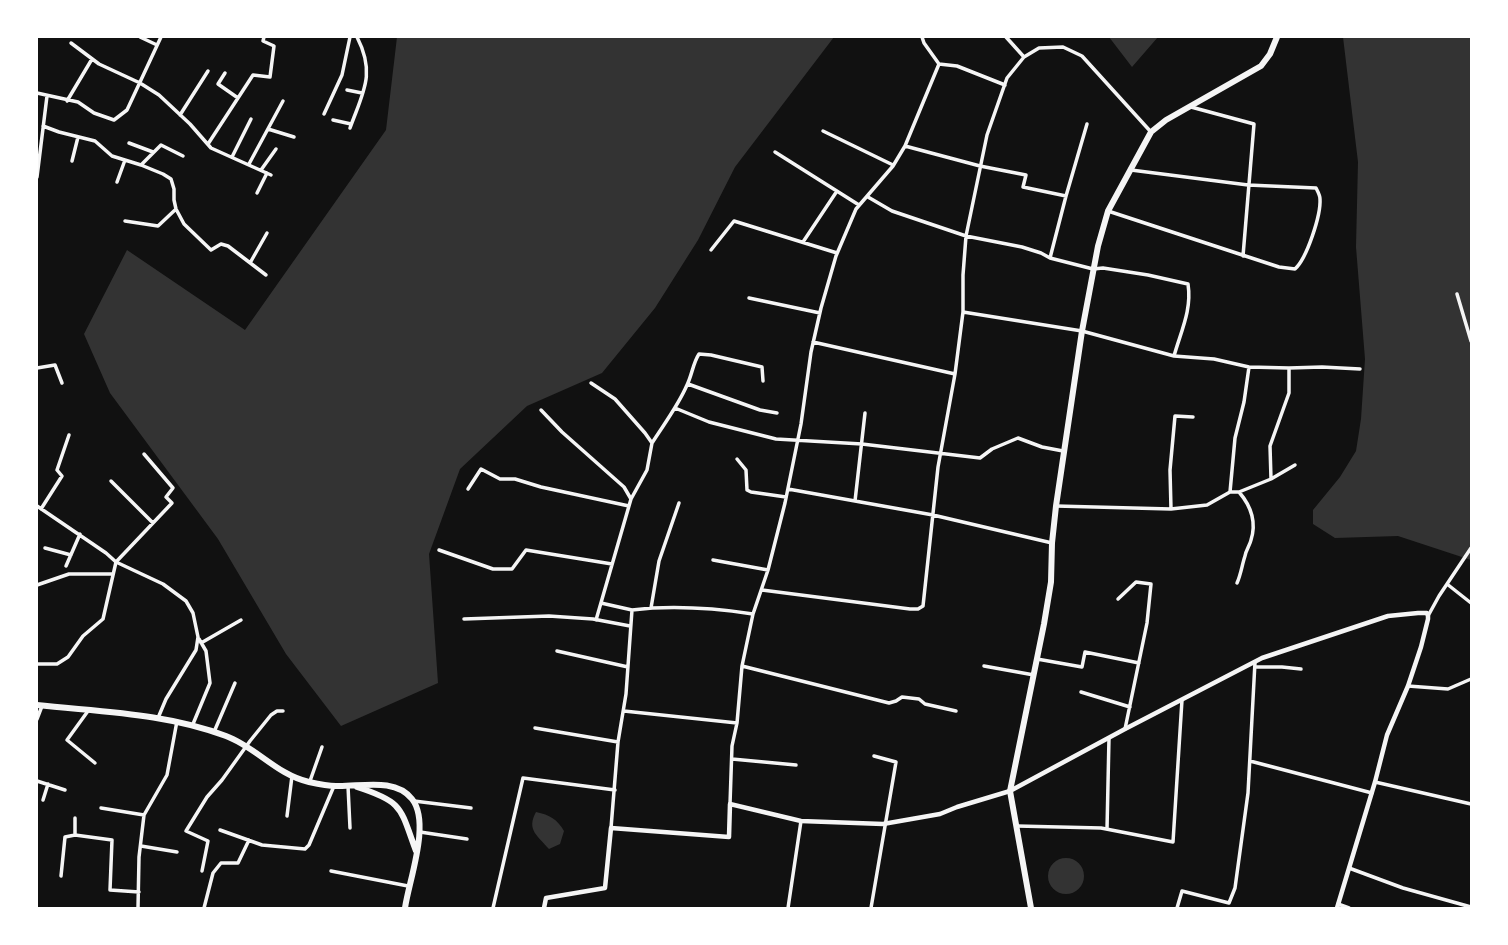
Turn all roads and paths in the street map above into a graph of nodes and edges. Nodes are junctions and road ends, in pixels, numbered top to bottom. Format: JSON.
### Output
{"nodes":[{"id":1,"x":140,"y":37,"type":"edge"},
{"id":2,"x":161,"y":37,"type":"edge"},
{"id":3,"x":264,"y":37,"type":"edge"},
{"id":4,"x":350,"y":37,"type":"edge"},
{"id":5,"x":357,"y":37,"type":"edge"},
{"id":6,"x":922,"y":37,"type":"edge"},
{"id":7,"x":1006,"y":37,"type":"edge"},
{"id":8,"x":1277,"y":37,"type":"edge"},
{"id":9,"x":71,"y":43,"type":"dead end"},
{"id":10,"x":157,"y":46,"type":"junction"},
{"id":11,"x":1024,"y":57,"type":"junction"},
{"id":12,"x":92,"y":58,"type":"junction"},
{"id":13,"x":939,"y":64,"type":"junction"},
{"id":14,"x":208,"y":71,"type":"dead end"},
{"id":15,"x":225,"y":72,"type":"dead end"},
{"id":16,"x":139,"y":83,"type":"junction"},
{"id":17,"x":1004,"y":85,"type":"junction"},
{"id":18,"x":347,"y":90,"type":"dead end"},
{"id":19,"x":37,"y":93,"type":"edge"},
{"id":20,"x":362,"y":93,"type":"junction"},
{"id":21,"x":47,"y":96,"type":"junction"},
{"id":22,"x":238,"y":99,"type":"junction"},
{"id":23,"x":67,"y":101,"type":"junction"},
{"id":24,"x":283,"y":102,"type":"dead end"},
{"id":25,"x":1190,"y":106,"type":"junction"},
{"id":26,"x":324,"y":114,"type":"dead end"},
{"id":27,"x":180,"y":115,"type":"junction"},
{"id":28,"x":251,"y":119,"type":"dead end"},
{"id":29,"x":333,"y":120,"type":"dead end"},
{"id":30,"x":1087,"y":124,"type":"dead end"},
{"id":31,"x":43,"y":127,"type":"junction"},
{"id":32,"x":268,"y":129,"type":"junction"},
{"id":33,"x":822,"y":131,"type":"dead end"},
{"id":34,"x":1151,"y":132,"type":"junction"},
{"id":35,"x":39,"y":137,"type":"edge"},
{"id":36,"x":78,"y":137,"type":"junction"},
{"id":37,"x":294,"y":137,"type":"dead end"},
{"id":38,"x":129,"y":143,"type":"dead end"},
{"id":39,"x":208,"y":144,"type":"junction"},
{"id":40,"x":905,"y":146,"type":"junction"},
{"id":41,"x":276,"y":149,"type":"dead end"},
{"id":42,"x":154,"y":152,"type":"junction"},
{"id":43,"x":775,"y":152,"type":"dead end"},
{"id":44,"x":183,"y":156,"type":"dead end"},
{"id":45,"x":232,"y":157,"type":"junction"},
{"id":46,"x":125,"y":160,"type":"junction"},
{"id":47,"x":72,"y":161,"type":"dead end"},
{"id":48,"x":141,"y":165,"type":"junction"},
{"id":49,"x":249,"y":165,"type":"junction"},
{"id":50,"x":894,"y":166,"type":"junction"},
{"id":51,"x":980,"y":166,"type":"junction"},
{"id":52,"x":37,"y":168,"type":"edge"},
{"id":53,"x":1130,"y":170,"type":"junction"},
{"id":54,"x":266,"y":172,"type":"junction"},
{"id":55,"x":37,"y":177,"type":"edge"},
{"id":56,"x":117,"y":182,"type":"dead end"},
{"id":57,"x":1248,"y":185,"type":"junction"},
{"id":58,"x":837,"y":191,"type":"junction"},
{"id":59,"x":257,"y":193,"type":"dead end"},
{"id":60,"x":1066,"y":196,"type":"junction"},
{"id":61,"x":868,"y":197,"type":"junction"},
{"id":62,"x":859,"y":205,"type":"junction"},
{"id":63,"x":176,"y":209,"type":"junction"},
{"id":64,"x":1108,"y":211,"type":"junction"},
{"id":65,"x":125,"y":221,"type":"dead end"},
{"id":66,"x":267,"y":233,"type":"dead end"},
{"id":67,"x":966,"y":236,"type":"junction"},
{"id":68,"x":803,"y":242,"type":"junction"},
{"id":69,"x":711,"y":250,"type":"dead end"},
{"id":70,"x":837,"y":253,"type":"junction"},
{"id":71,"x":1243,"y":256,"type":"junction"},
{"id":72,"x":1050,"y":258,"type":"junction"},
{"id":73,"x":250,"y":263,"type":"junction"},
{"id":74,"x":1093,"y":269,"type":"junction"},
{"id":75,"x":266,"y":275,"type":"dead end"},
{"id":76,"x":1457,"y":294,"type":"dead end"},
{"id":77,"x":749,"y":298,"type":"dead end"},
{"id":78,"x":963,"y":312,"type":"junction"},
{"id":79,"x":820,"y":313,"type":"junction"},
{"id":80,"x":1082,"y":331,"type":"junction"},
{"id":81,"x":1471,"y":341,"type":"edge"},
{"id":82,"x":813,"y":342,"type":"junction"},
{"id":83,"x":1174,"y":356,"type":"junction"},
{"id":84,"x":1249,"y":367,"type":"junction"},
{"id":85,"x":37,"y":368,"type":"edge"},
{"id":86,"x":1289,"y":368,"type":"junction"},
{"id":87,"x":1360,"y":369,"type":"dead end"},
{"id":88,"x":955,"y":374,"type":"junction"},
{"id":89,"x":763,"y":381,"type":"dead end"},
{"id":90,"x":62,"y":383,"type":"dead end"},
{"id":91,"x":591,"y":383,"type":"dead end"},
{"id":92,"x":688,"y":384,"type":"junction"},
{"id":93,"x":675,"y":408,"type":"junction"},
{"id":94,"x":541,"y":410,"type":"dead end"},
{"id":95,"x":778,"y":413,"type":"dead end"},
{"id":96,"x":865,"y":413,"type":"dead end"},
{"id":97,"x":1193,"y":417,"type":"dead end"},
{"id":98,"x":69,"y":435,"type":"dead end"},
{"id":99,"x":797,"y":440,"type":"junction"},
{"id":100,"x":652,"y":443,"type":"junction"},
{"id":101,"x":862,"y":444,"type":"junction"},
{"id":102,"x":1063,"y":451,"type":"junction"},
{"id":103,"x":145,"y":454,"type":"dead end"},
{"id":104,"x":941,"y":454,"type":"junction"},
{"id":105,"x":737,"y":459,"type":"dead end"},
{"id":106,"x":1295,"y":465,"type":"dead end"},
{"id":107,"x":1271,"y":479,"type":"junction"},
{"id":108,"x":111,"y":481,"type":"dead end"},
{"id":109,"x":788,"y":488,"type":"junction"},
{"id":110,"x":468,"y":489,"type":"dead end"},
{"id":111,"x":1230,"y":492,"type":"junction"},
{"id":112,"x":1239,"y":492,"type":"junction"},
{"id":113,"x":786,"y":497,"type":"junction"},
{"id":114,"x":631,"y":499,"type":"junction"},
{"id":115,"x":855,"y":501,"type":"junction"},
{"id":116,"x":679,"y":503,"type":"dead end"},
{"id":117,"x":629,"y":506,"type":"junction"},
{"id":118,"x":1056,"y":506,"type":"junction"},
{"id":119,"x":39,"y":507,"type":"edge"},
{"id":120,"x":1171,"y":509,"type":"junction"},
{"id":121,"x":933,"y":515,"type":"junction"},
{"id":122,"x":153,"y":523,"type":"junction"},
{"id":123,"x":80,"y":534,"type":"junction"},
{"id":124,"x":1052,"y":543,"type":"junction"},
{"id":125,"x":45,"y":548,"type":"dead end"},
{"id":126,"x":1471,"y":548,"type":"edge"},
{"id":127,"x":439,"y":550,"type":"dead end"},
{"id":128,"x":71,"y":555,"type":"junction"},
{"id":129,"x":713,"y":560,"type":"dead end"},
{"id":130,"x":116,"y":562,"type":"junction"},
{"id":131,"x":612,"y":564,"type":"junction"},
{"id":132,"x":66,"y":566,"type":"dead end"},
{"id":133,"x":768,"y":570,"type":"junction"},
{"id":134,"x":113,"y":574,"type":"junction"},
{"id":135,"x":1237,"y":583,"type":"dead end"},
{"id":136,"x":1447,"y":583,"type":"junction"},
{"id":137,"x":37,"y":585,"type":"edge"},
{"id":138,"x":762,"y":590,"type":"junction"},
{"id":139,"x":1118,"y":599,"type":"dead end"},
{"id":140,"x":601,"y":603,"type":"junction"},
{"id":141,"x":1471,"y":603,"type":"edge"},
{"id":142,"x":651,"y":608,"type":"junction"},
{"id":143,"x":632,"y":610,"type":"junction"},
{"id":144,"x":753,"y":614,"type":"junction"},
{"id":145,"x":1428,"y":615,"type":"junction"},
{"id":146,"x":464,"y":619,"type":"dead end"},
{"id":147,"x":242,"y":620,"type":"dead end"},
{"id":148,"x":596,"y":620,"type":"junction"},
{"id":149,"x":630,"y":626,"type":"junction"},
{"id":150,"x":198,"y":637,"type":"junction"},
{"id":151,"x":201,"y":643,"type":"junction"},
{"id":152,"x":557,"y":651,"type":"dead end"},
{"id":153,"x":1037,"y":659,"type":"junction"},
{"id":154,"x":1139,"y":663,"type":"junction"},
{"id":155,"x":37,"y":664,"type":"edge"},
{"id":156,"x":1255,"y":664,"type":"junction"},
{"id":157,"x":741,"y":666,"type":"junction"},
{"id":158,"x":984,"y":666,"type":"dead end"},
{"id":159,"x":628,"y":667,"type":"junction"},
{"id":160,"x":1301,"y":669,"type":"dead end"},
{"id":161,"x":1034,"y":675,"type":"junction"},
{"id":162,"x":1471,"y":679,"type":"edge"},
{"id":163,"x":235,"y":683,"type":"dead end"},
{"id":164,"x":1408,"y":686,"type":"junction"},
{"id":165,"x":1081,"y":692,"type":"dead end"},
{"id":166,"x":1182,"y":700,"type":"junction"},
{"id":167,"x":39,"y":705,"type":"edge"},
{"id":168,"x":1130,"y":707,"type":"junction"},
{"id":169,"x":89,"y":709,"type":"junction"},
{"id":170,"x":956,"y":710,"type":"dead end"},
{"id":171,"x":283,"y":711,"type":"dead end"},
{"id":172,"x":624,"y":711,"type":"junction"},
{"id":173,"x":37,"y":719,"type":"edge"},
{"id":174,"x":158,"y":719,"type":"junction"},
{"id":175,"x":177,"y":722,"type":"junction"},
{"id":176,"x":737,"y":723,"type":"junction"},
{"id":177,"x":193,"y":724,"type":"junction"},
{"id":178,"x":535,"y":728,"type":"dead end"},
{"id":179,"x":1125,"y":729,"type":"junction"},
{"id":180,"x":214,"y":732,"type":"junction"},
{"id":181,"x":1109,"y":738,"type":"junction"},
{"id":182,"x":618,"y":742,"type":"junction"},
{"id":183,"x":245,"y":747,"type":"junction"},
{"id":184,"x":322,"y":747,"type":"dead end"},
{"id":185,"x":874,"y":756,"type":"dead end"},
{"id":186,"x":732,"y":759,"type":"junction"},
{"id":187,"x":1250,"y":761,"type":"junction"},
{"id":188,"x":96,"y":764,"type":"dead end"},
{"id":189,"x":796,"y":765,"type":"dead end"},
{"id":190,"x":292,"y":776,"type":"junction"},
{"id":191,"x":37,"y":780,"type":"edge"},
{"id":192,"x":309,"y":782,"type":"junction"},
{"id":193,"x":1375,"y":782,"type":"junction"},
{"id":194,"x":48,"y":784,"type":"junction"},
{"id":195,"x":334,"y":786,"type":"junction"},
{"id":196,"x":350,"y":786,"type":"junction"},
{"id":197,"x":65,"y":790,"type":"dead end"},
{"id":198,"x":615,"y":790,"type":"junction"},
{"id":199,"x":1010,"y":791,"type":"junction"},
{"id":200,"x":1372,"y":793,"type":"junction"},
{"id":201,"x":43,"y":800,"type":"dead end"},
{"id":202,"x":414,"y":801,"type":"junction"},
{"id":203,"x":730,"y":804,"type":"junction"},
{"id":204,"x":1471,"y":804,"type":"edge"},
{"id":205,"x":101,"y":808,"type":"dead end"},
{"id":206,"x":471,"y":808,"type":"dead end"},
{"id":207,"x":144,"y":816,"type":"junction"},
{"id":208,"x":287,"y":816,"type":"dead end"},
{"id":209,"x":75,"y":818,"type":"dead end"},
{"id":210,"x":801,"y":821,"type":"junction"},
{"id":211,"x":885,"y":824,"type":"junction"},
{"id":212,"x":1017,"y":826,"type":"junction"},
{"id":213,"x":350,"y":828,"type":"dead end"},
{"id":214,"x":611,"y":828,"type":"junction"},
{"id":215,"x":1107,"y":829,"type":"junction"},
{"id":216,"x":220,"y":830,"type":"dead end"},
{"id":217,"x":420,"y":832,"type":"junction"},
{"id":218,"x":75,"y":835,"type":"junction"},
{"id":219,"x":467,"y":839,"type":"dead end"},
{"id":220,"x":249,"y":840,"type":"junction"},
{"id":221,"x":141,"y":846,"type":"junction"},
{"id":222,"x":177,"y":852,"type":"dead end"},
{"id":223,"x":416,"y":852,"type":"junction"},
{"id":224,"x":1349,"y":869,"type":"junction"},
{"id":225,"x":201,"y":871,"type":"dead end"},
{"id":226,"x":331,"y":871,"type":"dead end"},
{"id":227,"x":61,"y":876,"type":"dead end"},
{"id":228,"x":409,"y":886,"type":"junction"},
{"id":229,"x":139,"y":892,"type":"junction"},
{"id":230,"x":1337,"y":906,"type":"edge"},
{"id":231,"x":1471,"y":907,"type":"edge"},
{"id":232,"x":138,"y":908,"type":"edge"},
{"id":233,"x":204,"y":908,"type":"edge"},
{"id":234,"x":405,"y":908,"type":"edge"},
{"id":235,"x":493,"y":908,"type":"edge"},
{"id":236,"x":544,"y":908,"type":"edge"},
{"id":237,"x":788,"y":908,"type":"edge"},
{"id":238,"x":871,"y":908,"type":"edge"},
{"id":239,"x":1031,"y":908,"type":"edge"},
{"id":240,"x":1177,"y":908,"type":"edge"},
{"id":241,"x":1349,"y":908,"type":"edge"}],
"edges":[{"from":1,"to":10,"type":"street"},
{"from":2,"to":10,"type":"street"},
{"from":3,"to":22,"type":"street"},
{"from":4,"to":26,"type":"street"},
{"from":5,"to":20,"type":"street"},
{"from":6,"to":13,"type":"street"},
{"from":7,"to":11,"type":"street"},
{"from":8,"to":25,"type":"main road"},
{"from":9,"to":12,"type":"street"},
{"from":10,"to":16,"type":"street"},
{"from":11,"to":17,"type":"street"},
{"from":11,"to":34,"type":"street"},
{"from":12,"to":16,"type":"street"},
{"from":12,"to":23,"type":"street"},
{"from":13,"to":17,"type":"street"},
{"from":13,"to":40,"type":"street"},
{"from":14,"to":27,"type":"street"},
{"from":15,"to":22,"type":"street"},
{"from":16,"to":23,"type":"street"},
{"from":16,"to":27,"type":"street"},
{"from":17,"to":51,"type":"street"},
{"from":18,"to":20,"type":"street"},
{"from":19,"to":21,"type":"street"},
{"from":20,"to":29,"type":"street"},
{"from":21,"to":23,"type":"street"},
{"from":21,"to":31,"type":"street"},
{"from":22,"to":39,"type":"street"},
{"from":24,"to":32,"type":"street"},
{"from":25,"to":34,"type":"main road"},
{"from":25,"to":57,"type":"street"},
{"from":27,"to":39,"type":"street"},
{"from":28,"to":45,"type":"street"},
{"from":30,"to":60,"type":"street"},
{"from":31,"to":35,"type":"street"},
{"from":31,"to":36,"type":"street"},
{"from":32,"to":37,"type":"street"},
{"from":32,"to":49,"type":"street"},
{"from":33,"to":50,"type":"street"},
{"from":34,"to":53,"type":"main road"},
{"from":35,"to":52,"type":"street"},
{"from":36,"to":46,"type":"street"},
{"from":36,"to":47,"type":"street"},
{"from":38,"to":42,"type":"street"},
{"from":39,"to":45,"type":"street"},
{"from":40,"to":50,"type":"street"},
{"from":40,"to":51,"type":"street"},
{"from":41,"to":54,"type":"street"},
{"from":42,"to":44,"type":"street"},
{"from":42,"to":48,"type":"street"},
{"from":43,"to":58,"type":"street"},
{"from":45,"to":49,"type":"street"},
{"from":46,"to":48,"type":"street"},
{"from":46,"to":56,"type":"street"},
{"from":48,"to":63,"type":"street"},
{"from":49,"to":54,"type":"street"},
{"from":50,"to":61,"type":"street"},
{"from":51,"to":60,"type":"street"},
{"from":51,"to":67,"type":"street"},
{"from":52,"to":55,"type":"street"},
{"from":53,"to":57,"type":"street"},
{"from":53,"to":64,"type":"main road"},
{"from":54,"to":59,"type":"street"},
{"from":57,"to":71,"type":"street"},
{"from":57,"to":71,"type":"street"},
{"from":58,"to":62,"type":"street"},
{"from":58,"to":68,"type":"street"},
{"from":60,"to":72,"type":"street"},
{"from":61,"to":62,"type":"street"},
{"from":61,"to":67,"type":"street"},
{"from":62,"to":70,"type":"street"},
{"from":63,"to":65,"type":"street"},
{"from":63,"to":73,"type":"street"},
{"from":64,"to":71,"type":"street"},
{"from":64,"to":74,"type":"main road"},
{"from":66,"to":73,"type":"street"},
{"from":67,"to":72,"type":"street"},
{"from":67,"to":78,"type":"street"},
{"from":68,"to":69,"type":"street"},
{"from":68,"to":70,"type":"street"},
{"from":70,"to":79,"type":"street"},
{"from":72,"to":74,"type":"street"},
{"from":73,"to":75,"type":"street"},
{"from":74,"to":80,"type":"main road"},
{"from":74,"to":83,"type":"street"},
{"from":76,"to":81,"type":"street"},
{"from":77,"to":79,"type":"street"},
{"from":78,"to":80,"type":"street"},
{"from":78,"to":88,"type":"street"},
{"from":79,"to":82,"type":"street"},
{"from":80,"to":83,"type":"street"},
{"from":80,"to":102,"type":"main road"},
{"from":82,"to":88,"type":"street"},
{"from":82,"to":99,"type":"street"},
{"from":83,"to":84,"type":"street"},
{"from":84,"to":86,"type":"street"},
{"from":84,"to":111,"type":"street"},
{"from":85,"to":90,"type":"street"},
{"from":86,"to":87,"type":"street"},
{"from":86,"to":107,"type":"street"},
{"from":88,"to":104,"type":"street"},
{"from":89,"to":92,"type":"street"},
{"from":91,"to":100,"type":"street"},
{"from":92,"to":93,"type":"street"},
{"from":92,"to":95,"type":"street"},
{"from":93,"to":99,"type":"street"},
{"from":93,"to":100,"type":"street"},
{"from":94,"to":114,"type":"street"},
{"from":96,"to":101,"type":"street"},
{"from":97,"to":120,"type":"street"},
{"from":98,"to":119,"type":"street"},
{"from":99,"to":101,"type":"street"},
{"from":99,"to":109,"type":"street"},
{"from":100,"to":114,"type":"street"},
{"from":101,"to":104,"type":"street"},
{"from":101,"to":115,"type":"street"},
{"from":102,"to":104,"type":"street"},
{"from":102,"to":118,"type":"main road"},
{"from":103,"to":122,"type":"street"},
{"from":104,"to":121,"type":"street"},
{"from":105,"to":113,"type":"street"},
{"from":106,"to":107,"type":"street"},
{"from":107,"to":112,"type":"street"},
{"from":108,"to":122,"type":"street"},
{"from":109,"to":113,"type":"street"},
{"from":109,"to":115,"type":"street"},
{"from":110,"to":117,"type":"street"},
{"from":111,"to":112,"type":"street"},
{"from":111,"to":120,"type":"street"},
{"from":112,"to":135,"type":"street"},
{"from":113,"to":133,"type":"street"},
{"from":114,"to":117,"type":"street"},
{"from":115,"to":121,"type":"street"},
{"from":116,"to":142,"type":"street"},
{"from":117,"to":131,"type":"street"},
{"from":118,"to":120,"type":"street"},
{"from":118,"to":124,"type":"main road"},
{"from":119,"to":123,"type":"street"},
{"from":121,"to":124,"type":"street"},
{"from":121,"to":138,"type":"street"},
{"from":122,"to":130,"type":"street"},
{"from":123,"to":128,"type":"street"},
{"from":123,"to":130,"type":"street"},
{"from":124,"to":153,"type":"main road"},
{"from":125,"to":128,"type":"street"},
{"from":126,"to":136,"type":"street"},
{"from":127,"to":131,"type":"street"},
{"from":128,"to":132,"type":"street"},
{"from":129,"to":133,"type":"street"},
{"from":130,"to":134,"type":"street"},
{"from":130,"to":150,"type":"street"},
{"from":131,"to":140,"type":"street"},
{"from":133,"to":138,"type":"street"},
{"from":134,"to":137,"type":"street"},
{"from":134,"to":155,"type":"street"},
{"from":136,"to":141,"type":"street"},
{"from":136,"to":145,"type":"street"},
{"from":138,"to":144,"type":"street"},
{"from":139,"to":154,"type":"street"},
{"from":140,"to":143,"type":"street"},
{"from":140,"to":148,"type":"street"},
{"from":142,"to":143,"type":"street"},
{"from":142,"to":144,"type":"street"},
{"from":143,"to":149,"type":"street"},
{"from":144,"to":157,"type":"street"},
{"from":145,"to":156,"type":"street"},
{"from":145,"to":164,"type":"street"},
{"from":146,"to":148,"type":"street"},
{"from":147,"to":151,"type":"street"},
{"from":148,"to":149,"type":"street"},
{"from":149,"to":159,"type":"street"},
{"from":150,"to":151,"type":"street"},
{"from":150,"to":174,"type":"street"},
{"from":151,"to":177,"type":"street"},
{"from":152,"to":159,"type":"street"},
{"from":153,"to":154,"type":"street"},
{"from":153,"to":161,"type":"main road"},
{"from":154,"to":168,"type":"street"},
{"from":156,"to":160,"type":"street"},
{"from":156,"to":166,"type":"street"},
{"from":156,"to":187,"type":"street"},
{"from":157,"to":170,"type":"street"},
{"from":157,"to":176,"type":"street"},
{"from":158,"to":161,"type":"street"},
{"from":159,"to":172,"type":"street"},
{"from":161,"to":199,"type":"main road"},
{"from":162,"to":164,"type":"street"},
{"from":163,"to":180,"type":"street"},
{"from":164,"to":193,"type":"street"},
{"from":165,"to":168,"type":"street"},
{"from":166,"to":179,"type":"street"},
{"from":166,"to":215,"type":"street"},
{"from":167,"to":169,"type":"main road"},
{"from":167,"to":173,"type":"street"},
{"from":168,"to":179,"type":"street"},
{"from":169,"to":174,"type":"main road"},
{"from":169,"to":188,"type":"street"},
{"from":171,"to":183,"type":"street"},
{"from":172,"to":176,"type":"street"},
{"from":172,"to":182,"type":"street"},
{"from":174,"to":175,"type":"main road"},
{"from":175,"to":177,"type":"main road"},
{"from":175,"to":207,"type":"street"},
{"from":176,"to":186,"type":"street"},
{"from":177,"to":180,"type":"main road"},
{"from":178,"to":182,"type":"street"},
{"from":179,"to":181,"type":"street"},
{"from":180,"to":183,"type":"main road"},
{"from":181,"to":199,"type":"street"},
{"from":181,"to":215,"type":"street"},
{"from":182,"to":198,"type":"street"},
{"from":183,"to":190,"type":"main road"},
{"from":183,"to":225,"type":"street"},
{"from":184,"to":192,"type":"street"},
{"from":185,"to":211,"type":"street"},
{"from":186,"to":189,"type":"street"},
{"from":186,"to":203,"type":"street"},
{"from":187,"to":200,"type":"street"},
{"from":187,"to":240,"type":"street"},
{"from":190,"to":192,"type":"main road"},
{"from":190,"to":208,"type":"street"},
{"from":191,"to":194,"type":"street"},
{"from":192,"to":195,"type":"main road"},
{"from":193,"to":200,"type":"street"},
{"from":193,"to":204,"type":"street"},
{"from":194,"to":197,"type":"street"},
{"from":194,"to":201,"type":"street"},
{"from":195,"to":196,"type":"main road"},
{"from":195,"to":220,"type":"street"},
{"from":196,"to":202,"type":"main road"},
{"from":196,"to":213,"type":"street"},
{"from":196,"to":223,"type":"main road"},
{"from":198,"to":214,"type":"street"},
{"from":198,"to":235,"type":"street"},
{"from":199,"to":211,"type":"street"},
{"from":199,"to":212,"type":"main road"},
{"from":200,"to":224,"type":"street"},
{"from":202,"to":206,"type":"street"},
{"from":202,"to":217,"type":"main road"},
{"from":203,"to":210,"type":"street"},
{"from":203,"to":214,"type":"street"},
{"from":205,"to":207,"type":"street"},
{"from":207,"to":221,"type":"street"},
{"from":209,"to":218,"type":"street"},
{"from":210,"to":211,"type":"street"},
{"from":210,"to":237,"type":"street"},
{"from":211,"to":238,"type":"street"},
{"from":212,"to":215,"type":"street"},
{"from":212,"to":239,"type":"main road"},
{"from":214,"to":236,"type":"street"},
{"from":216,"to":220,"type":"street"},
{"from":217,"to":219,"type":"street"},
{"from":217,"to":223,"type":"main road"},
{"from":218,"to":227,"type":"street"},
{"from":218,"to":229,"type":"street"},
{"from":220,"to":233,"type":"street"},
{"from":221,"to":222,"type":"street"},
{"from":221,"to":229,"type":"street"},
{"from":223,"to":228,"type":"main road"},
{"from":224,"to":230,"type":"street"},
{"from":224,"to":231,"type":"street"},
{"from":226,"to":228,"type":"street"},
{"from":228,"to":234,"type":"main road"},
{"from":229,"to":232,"type":"street"},
{"from":230,"to":241,"type":"street"}]}
